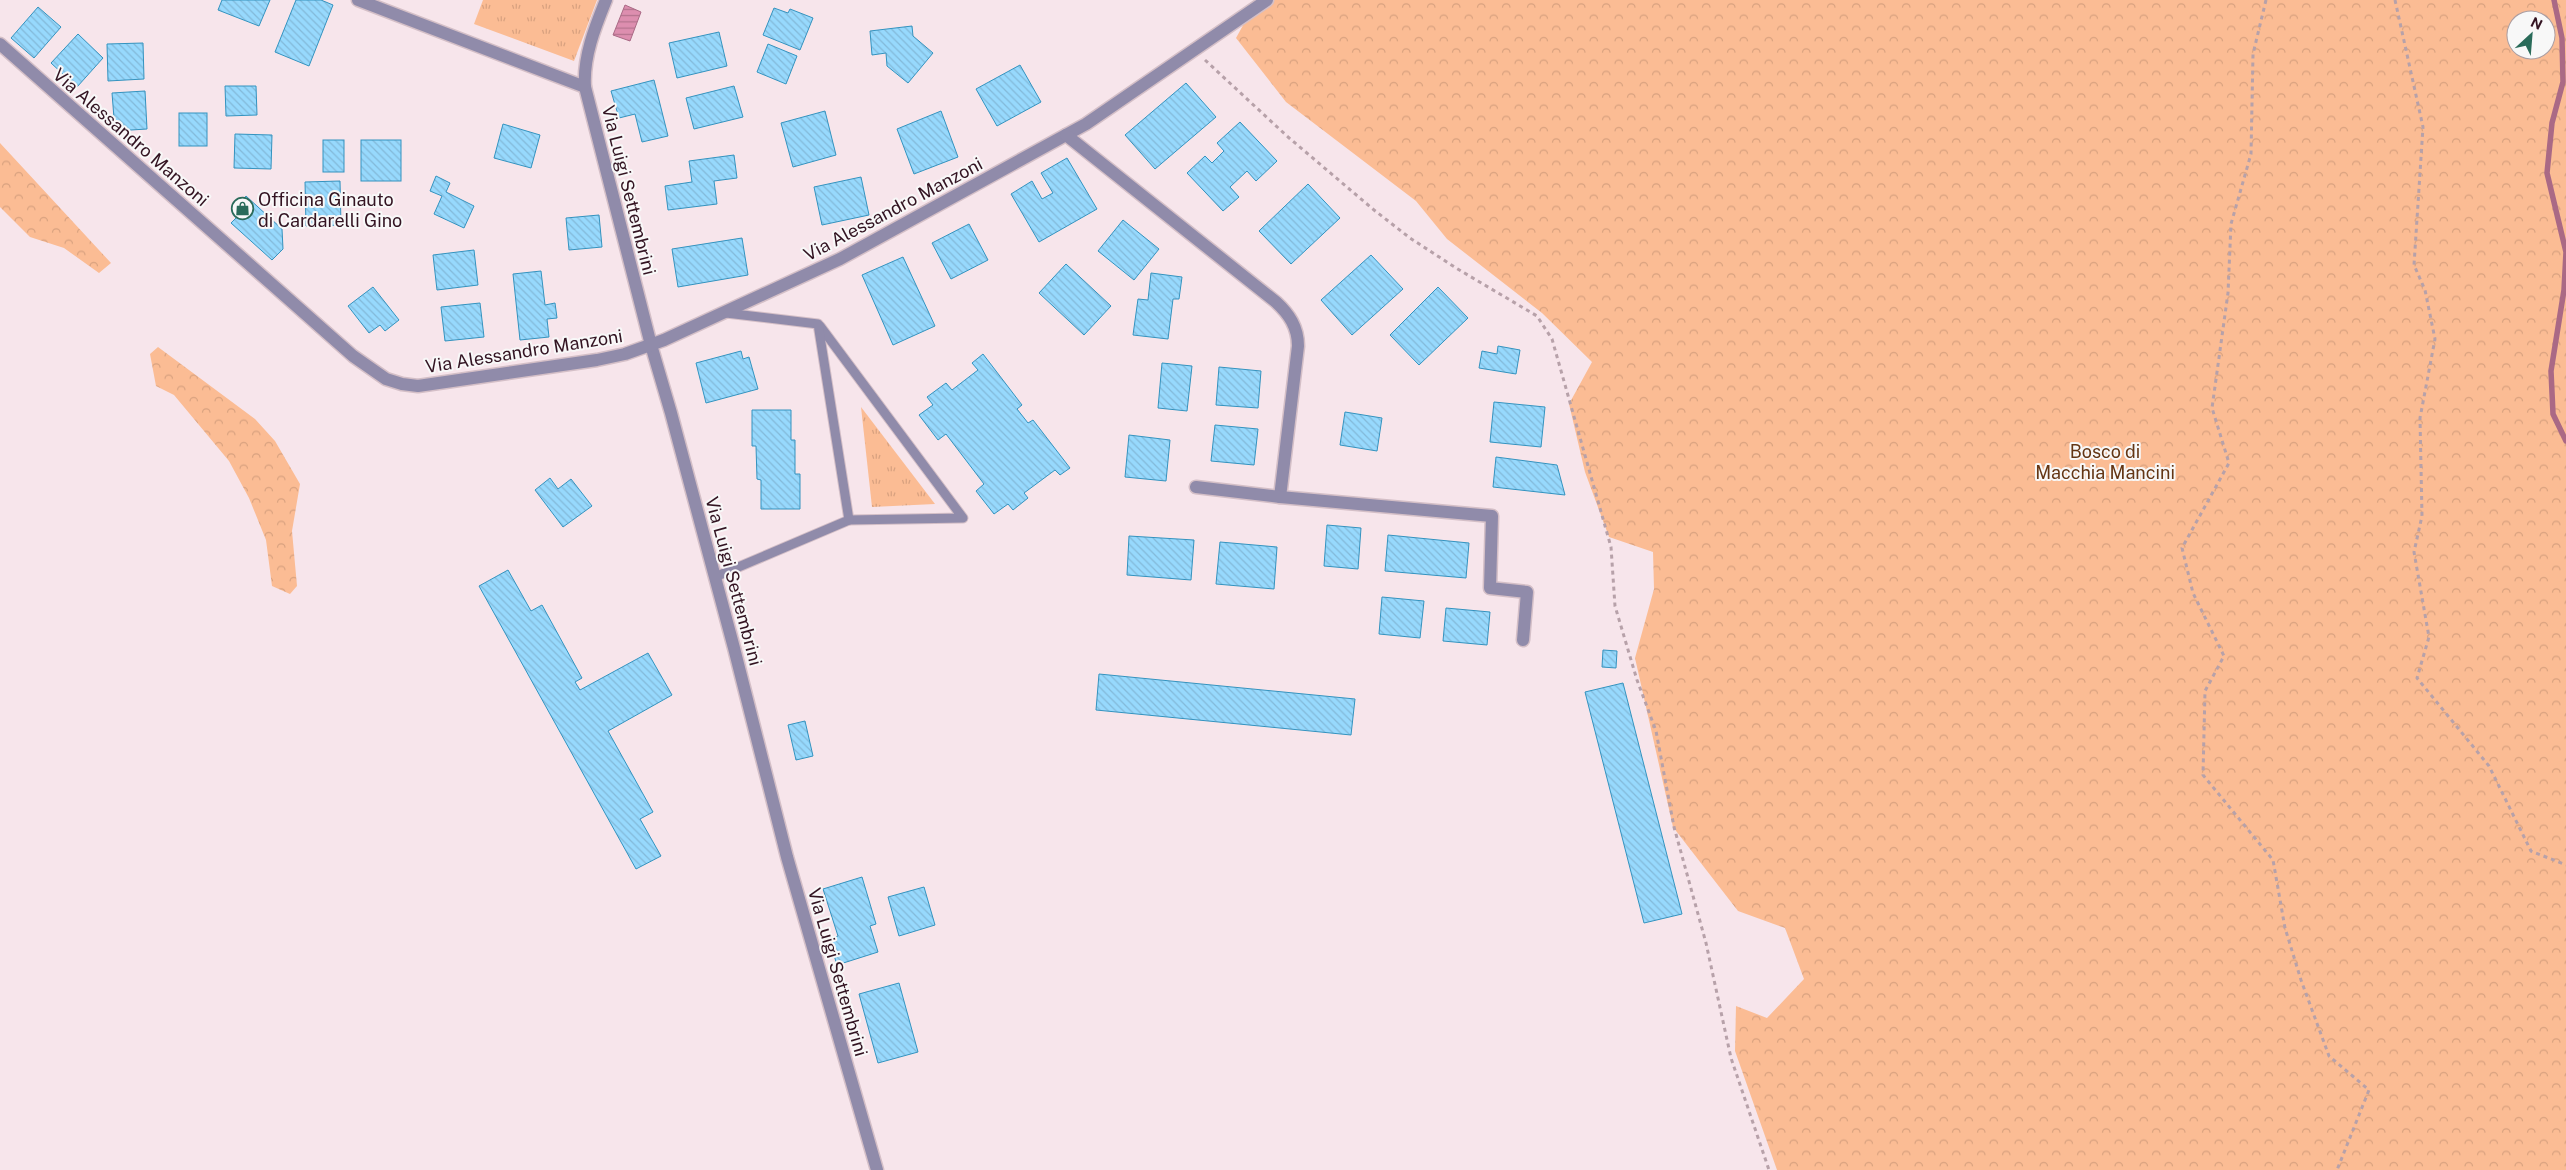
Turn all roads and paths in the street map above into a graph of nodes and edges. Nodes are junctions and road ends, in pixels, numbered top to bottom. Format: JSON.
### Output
{"nodes":[{"id":1,"x":358,"y":0,"type":"edge"},
{"id":2,"x":606,"y":0,"type":"edge"},
{"id":3,"x":1267,"y":0,"type":"edge"},
{"id":4,"x":2266,"y":0,"type":"edge"},
{"id":5,"x":2395,"y":0,"type":"edge"},
{"id":6,"x":0,"y":44,"type":"edge"},
{"id":7,"x":1195,"y":51,"type":"junction"},
{"id":8,"x":585,"y":87,"type":"junction"},
{"id":9,"x":1066,"y":135,"type":"junction"},
{"id":10,"x":726,"y":313,"type":"junction"},
{"id":11,"x":818,"y":324,"type":"junction"},
{"id":12,"x":651,"y":345,"type":"junction"},
{"id":13,"x":1196,"y":488,"type":"dead end"},
{"id":14,"x":1280,"y":498,"type":"junction"},
{"id":15,"x":849,"y":520,"type":"junction"},
{"id":16,"x":715,"y":577,"type":"junction"},
{"id":17,"x":1523,"y":640,"type":"dead end"},
{"id":18,"x":2566,"y":866,"type":"edge"},
{"id":19,"x":877,"y":1170,"type":"edge"},
{"id":20,"x":1769,"y":1170,"type":"edge"},
{"id":21,"x":2337,"y":1170,"type":"edge"}],
"edges":[{"from":1,"to":8,"type":"street"},
{"from":2,"to":8,"type":"street","name":"Via Luigi Settembrini"},
{"from":3,"to":7,"type":"street","name":"Via Alessandro Manzoni"},
{"from":4,"to":21,"type":"path"},
{"from":5,"to":18,"type":"path"},
{"from":6,"to":12,"type":"street","name":"Via Alessandro Manzoni"},
{"from":7,"to":9,"type":"street","name":"Via Alessandro Manzoni"},
{"from":7,"to":20,"type":"path"},
{"from":8,"to":12,"type":"street","name":"Via Luigi Settembrini"},
{"from":9,"to":10,"type":"street","name":"Via Alessandro Manzoni"},
{"from":9,"to":14,"type":"street"},
{"from":10,"to":11,"type":"lane"},
{"from":10,"to":12,"type":"street","name":"Via Alessandro Manzoni"},
{"from":11,"to":15,"type":"lane"},
{"from":11,"to":15,"type":"lane"},
{"from":12,"to":16,"type":"street","name":"Via Luigi Settembrini"},
{"from":13,"to":14,"type":"street"},
{"from":14,"to":17,"type":"street"},
{"from":15,"to":16,"type":"lane"},
{"from":16,"to":19,"type":"street","name":"Via Luigi Settembrini"}]}
